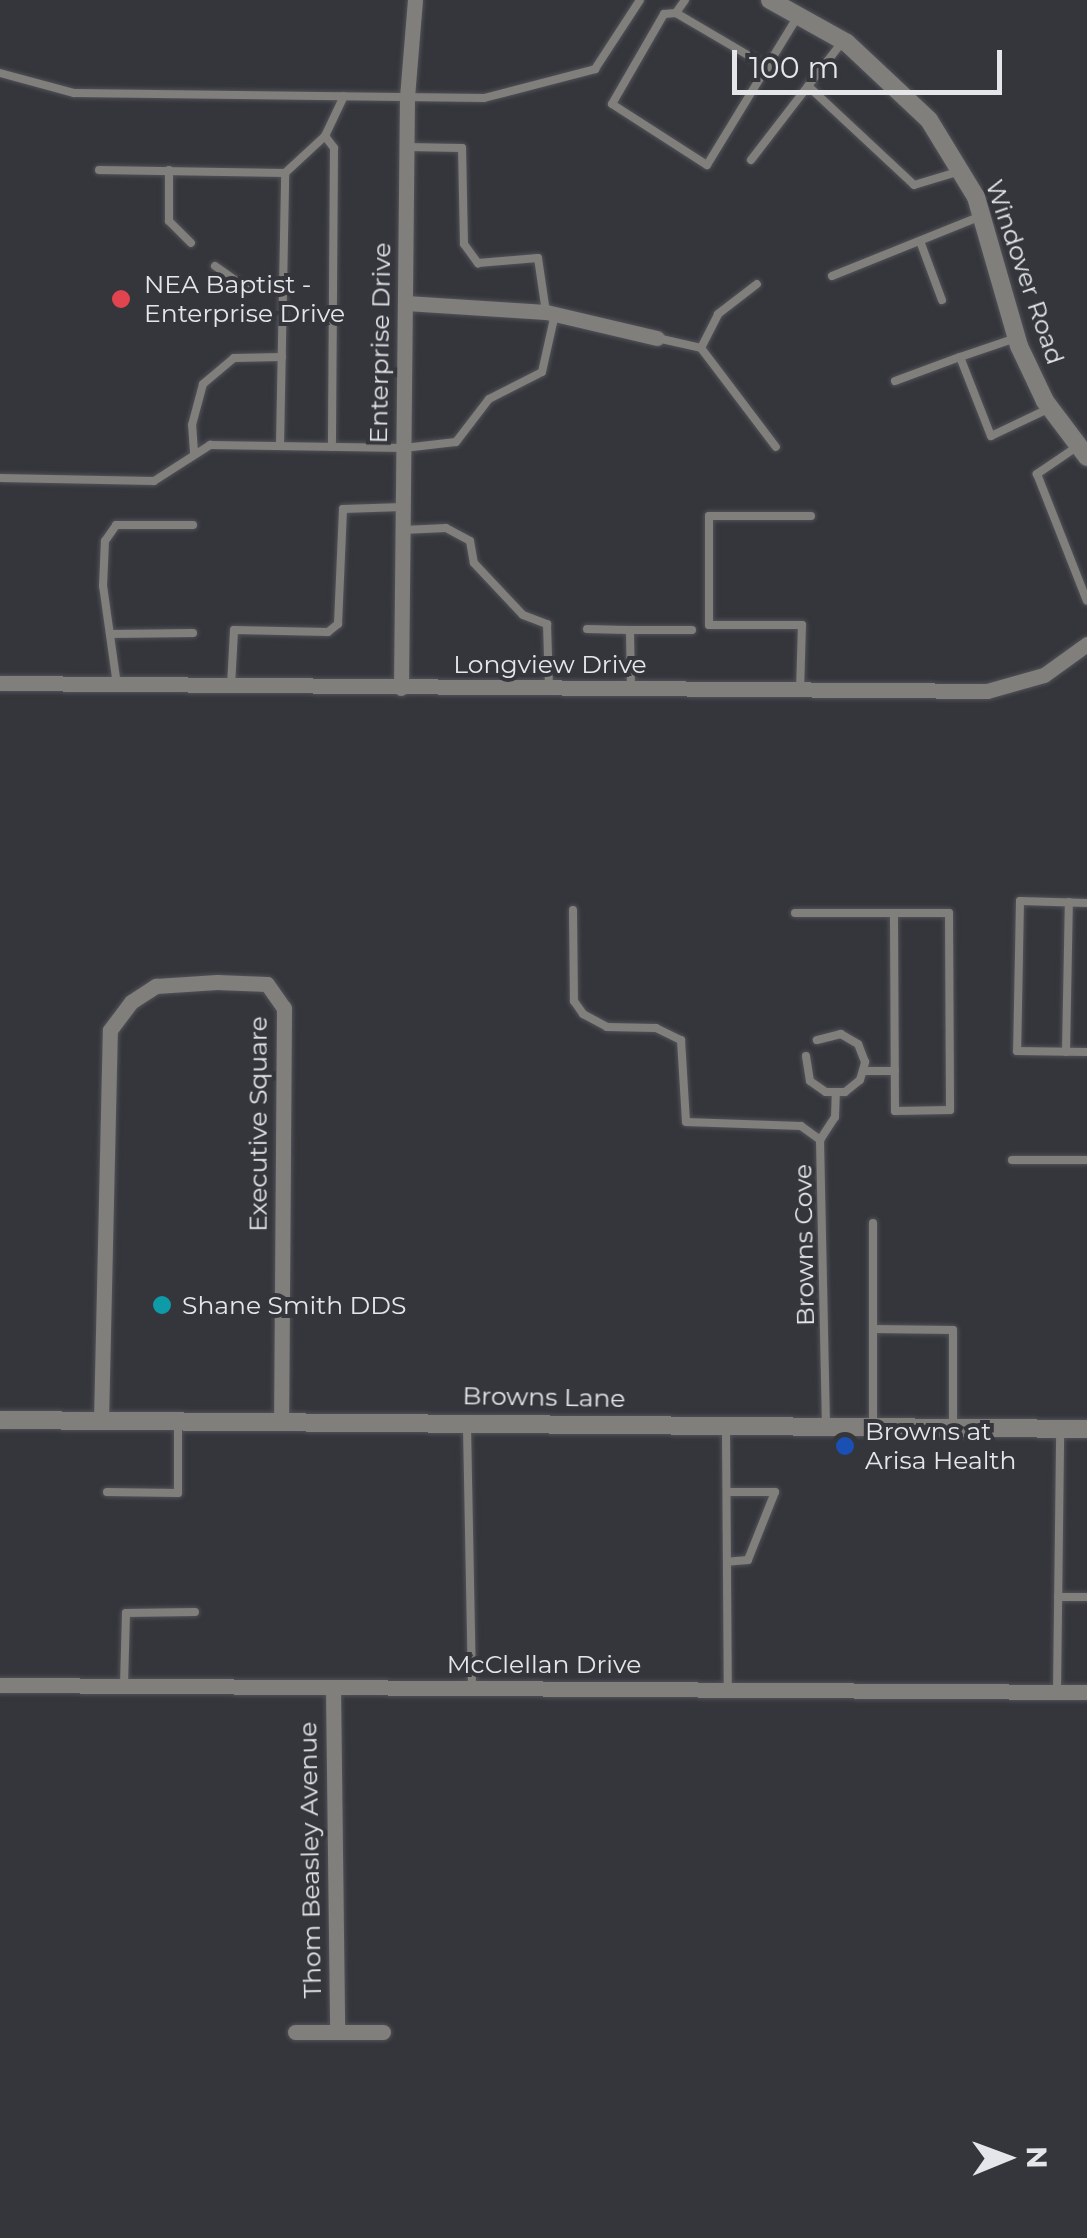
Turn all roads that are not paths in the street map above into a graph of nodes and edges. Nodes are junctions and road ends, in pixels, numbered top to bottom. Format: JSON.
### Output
{"nodes":[{"id":1,"x":415,"y":0,"type":"edge"},
{"id":2,"x":640,"y":0,"type":"edge"},
{"id":3,"x":685,"y":0,"type":"edge"},
{"id":4,"x":770,"y":0,"type":"edge"},
{"id":5,"x":676,"y":14,"type":"junction"},
{"id":6,"x":798,"y":16,"type":"junction"},
{"id":7,"x":843,"y":41,"type":"junction"},
{"id":8,"x":768,"y":67,"type":"junction"},
{"id":9,"x":0,"y":73,"type":"edge"},
{"id":10,"x":808,"y":86,"type":"junction"},
{"id":11,"x":344,"y":96,"type":"junction"},
{"id":12,"x":407,"y":97,"type":"junction"},
{"id":13,"x":325,"y":136,"type":"junction"},
{"id":14,"x":407,"y":147,"type":"junction"},
{"id":15,"x":750,"y":160,"type":"dead end"},
{"id":16,"x":99,"y":170,"type":"dead end"},
{"id":17,"x":168,"y":170,"type":"junction"},
{"id":18,"x":962,"y":171,"type":"junction"},
{"id":19,"x":284,"y":172,"type":"junction"},
{"id":20,"x":984,"y":215,"type":"junction"},
{"id":21,"x":920,"y":240,"type":"junction"},
{"id":22,"x":191,"y":243,"type":"dead end"},
{"id":23,"x":214,"y":266,"type":"dead end"},
{"id":24,"x":832,"y":276,"type":"dead end"},
{"id":25,"x":282,"y":284,"type":"junction"},
{"id":26,"x":757,"y":284,"type":"dead end"},
{"id":27,"x":942,"y":300,"type":"dead end"},
{"id":28,"x":406,"y":303,"type":"junction"},
{"id":29,"x":550,"y":313,"type":"junction"},
{"id":30,"x":657,"y":338,"type":"joint"},
{"id":31,"x":1016,"y":338,"type":"junction"},
{"id":32,"x":701,"y":348,"type":"junction"},
{"id":33,"x":960,"y":356,"type":"junction"},
{"id":34,"x":282,"y":357,"type":"junction"},
{"id":35,"x":895,"y":380,"type":"dead end"},
{"id":36,"x":1050,"y":408,"type":"junction"},
{"id":37,"x":280,"y":445,"type":"junction"},
{"id":38,"x":332,"y":446,"type":"junction"},
{"id":39,"x":776,"y":447,"type":"dead end"},
{"id":40,"x":404,"y":448,"type":"junction"},
{"id":41,"x":1082,"y":451,"type":"edge"},
{"id":42,"x":194,"y":452,"type":"junction"},
{"id":43,"x":0,"y":478,"type":"edge"},
{"id":44,"x":403,"y":506,"type":"junction"},
{"id":45,"x":811,"y":516,"type":"dead end"},
{"id":46,"x":193,"y":525,"type":"dead end"},
{"id":47,"x":403,"y":530,"type":"junction"},
{"id":48,"x":1087,"y":601,"type":"edge"},
{"id":49,"x":587,"y":629,"type":"dead end"},
{"id":50,"x":630,"y":630,"type":"junction"},
{"id":51,"x":692,"y":630,"type":"dead end"},
{"id":52,"x":110,"y":634,"type":"junction"},
{"id":53,"x":193,"y":634,"type":"dead end"},
{"id":54,"x":1087,"y":644,"type":"edge"},
{"id":55,"x":0,"y":683,"type":"edge"},
{"id":56,"x":117,"y":684,"type":"junction"},
{"id":57,"x":230,"y":686,"type":"junction"},
{"id":58,"x":401,"y":688,"type":"junction"},
{"id":59,"x":550,"y":689,"type":"junction"},
{"id":60,"x":631,"y":690,"type":"junction"},
{"id":61,"x":800,"y":691,"type":"junction"},
{"id":62,"x":1069,"y":902,"type":"junction"},
{"id":63,"x":1087,"y":903,"type":"edge"},
{"id":64,"x":573,"y":910,"type":"dead end"},
{"id":65,"x":794,"y":913,"type":"dead end"},
{"id":66,"x":894,"y":913,"type":"junction"},
{"id":67,"x":817,"y":1040,"type":"dead end"},
{"id":68,"x":1066,"y":1052,"type":"junction"},
{"id":69,"x":1087,"y":1052,"type":"edge"},
{"id":70,"x":806,"y":1056,"type":"dead end"},
{"id":71,"x":864,"y":1071,"type":"junction"},
{"id":72,"x":895,"y":1071,"type":"junction"},
{"id":73,"x":836,"y":1094,"type":"junction"},
{"id":74,"x":820,"y":1140,"type":"junction"},
{"id":75,"x":1012,"y":1160,"type":"dead end"},
{"id":76,"x":1087,"y":1160,"type":"edge"},
{"id":77,"x":873,"y":1224,"type":"dead end"},
{"id":78,"x":873,"y":1328,"type":"junction"},
{"id":79,"x":0,"y":1420,"type":"edge"},
{"id":80,"x":178,"y":1420,"type":"junction"},
{"id":81,"x":281,"y":1420,"type":"junction"},
{"id":82,"x":100,"y":1421,"type":"junction"},
{"id":83,"x":467,"y":1422,"type":"junction"},
{"id":84,"x":726,"y":1424,"type":"junction"},
{"id":85,"x":826,"y":1425,"type":"junction"},
{"id":86,"x":873,"y":1426,"type":"junction"},
{"id":87,"x":953,"y":1427,"type":"junction"},
{"id":88,"x":1060,"y":1429,"type":"junction"},
{"id":89,"x":1087,"y":1430,"type":"edge"},
{"id":90,"x":106,"y":1492,"type":"dead end"},
{"id":91,"x":727,"y":1492,"type":"junction"},
{"id":92,"x":727,"y":1562,"type":"junction"},
{"id":93,"x":1058,"y":1597,"type":"junction"},
{"id":94,"x":1087,"y":1598,"type":"edge"},
{"id":95,"x":195,"y":1612,"type":"dead end"},
{"id":96,"x":0,"y":1685,"type":"edge"},
{"id":97,"x":124,"y":1685,"type":"junction"},
{"id":98,"x":332,"y":1688,"type":"junction"},
{"id":99,"x":472,"y":1688,"type":"junction"},
{"id":100,"x":728,"y":1690,"type":"junction"},
{"id":101,"x":1057,"y":1692,"type":"junction"},
{"id":102,"x":1087,"y":1692,"type":"edge"},
{"id":103,"x":295,"y":2032,"type":"dead end"},
{"id":104,"x":337,"y":2032,"type":"junction"},
{"id":105,"x":383,"y":2032,"type":"dead end"}],
"edges":[{"from":1,"to":12,"type":"street","name":"Enterprise Drive"},
{"from":2,"to":12,"type":"lane"},
{"from":3,"to":5,"type":"lane"},
{"from":4,"to":6,"type":"street","name":"Windover Road"},
{"from":5,"to":8,"type":"lane"},
{"from":5,"to":8,"type":"lane"},
{"from":6,"to":7,"type":"street","name":"Windover Road"},
{"from":6,"to":8,"type":"lane"},
{"from":7,"to":10,"type":"lane"},
{"from":7,"to":18,"type":"street","name":"Windover Road"},
{"from":9,"to":11,"type":"lane"},
{"from":10,"to":15,"type":"lane"},
{"from":10,"to":18,"type":"lane"},
{"from":11,"to":12,"type":"lane"},
{"from":11,"to":13,"type":"lane"},
{"from":12,"to":14,"type":"street","name":"Enterprise Drive"},
{"from":13,"to":19,"type":"lane"},
{"from":13,"to":38,"type":"lane"},
{"from":14,"to":28,"type":"street","name":"Enterprise Drive"},
{"from":14,"to":29,"type":"lane"},
{"from":16,"to":17,"type":"lane"},
{"from":17,"to":19,"type":"lane"},
{"from":17,"to":22,"type":"lane"},
{"from":18,"to":20,"type":"street","name":"Windover Road"},
{"from":19,"to":25,"type":"lane"},
{"from":20,"to":21,"type":"lane"},
{"from":20,"to":31,"type":"street","name":"Windover Road"},
{"from":21,"to":24,"type":"lane"},
{"from":21,"to":27,"type":"lane"},
{"from":23,"to":25,"type":"lane"},
{"from":25,"to":34,"type":"lane"},
{"from":26,"to":32,"type":"lane"},
{"from":28,"to":29,"type":"street"},
{"from":28,"to":40,"type":"street","name":"Enterprise Drive"},
{"from":29,"to":30,"type":"street"},
{"from":29,"to":40,"type":"lane"},
{"from":30,"to":32,"type":"lane"},
{"from":31,"to":33,"type":"lane"},
{"from":31,"to":36,"type":"street","name":"Windover Road"},
{"from":32,"to":39,"type":"lane"},
{"from":33,"to":35,"type":"lane"},
{"from":33,"to":36,"type":"lane"},
{"from":34,"to":37,"type":"lane"},
{"from":34,"to":42,"type":"lane"},
{"from":36,"to":41,"type":"street","name":"Windover Road"},
{"from":37,"to":38,"type":"lane"},
{"from":37,"to":42,"type":"lane"},
{"from":38,"to":40,"type":"lane"},
{"from":40,"to":44,"type":"street","name":"Enterprise Drive"},
{"from":41,"to":48,"type":"lane"},
{"from":42,"to":43,"type":"lane"},
{"from":44,"to":47,"type":"street","name":"Enterprise Drive"},
{"from":44,"to":57,"type":"lane"},
{"from":45,"to":61,"type":"lane"},
{"from":46,"to":52,"type":"lane"},
{"from":47,"to":58,"type":"street","name":"Enterprise Drive"},
{"from":47,"to":59,"type":"lane"},
{"from":49,"to":50,"type":"lane"},
{"from":50,"to":51,"type":"lane"},
{"from":50,"to":60,"type":"lane"},
{"from":52,"to":53,"type":"lane"},
{"from":52,"to":56,"type":"lane"},
{"from":54,"to":61,"type":"street","name":"Longview Drive"},
{"from":55,"to":56,"type":"street","name":"Longview Drive"},
{"from":56,"to":57,"type":"street","name":"Longview Drive"},
{"from":57,"to":58,"type":"street","name":"Longview Drive"},
{"from":58,"to":59,"type":"street","name":"Longview Drive"},
{"from":59,"to":60,"type":"street","name":"Longview Drive"},
{"from":60,"to":61,"type":"street","name":"Longview Drive"},
{"from":62,"to":63,"type":"lane"},
{"from":62,"to":68,"type":"lane"},
{"from":62,"to":68,"type":"lane"},
{"from":64,"to":74,"type":"lane","name":"Browns Cove"},
{"from":65,"to":66,"type":"lane"},
{"from":66,"to":72,"type":"lane"},
{"from":66,"to":72,"type":"lane"},
{"from":67,"to":71,"type":"lane"},
{"from":68,"to":69,"type":"lane"},
{"from":70,"to":73,"type":"lane"},
{"from":71,"to":72,"type":"lane"},
{"from":71,"to":73,"type":"lane"},
{"from":73,"to":74,"type":"lane"},
{"from":74,"to":85,"type":"lane","name":"Browns Cove"},
{"from":75,"to":76,"type":"lane"},
{"from":77,"to":78,"type":"lane"},
{"from":78,"to":86,"type":"lane"},
{"from":78,"to":87,"type":"lane"},
{"from":79,"to":82,"type":"street","name":"Browns Lane"},
{"from":80,"to":81,"type":"street","name":"Browns Lane"},
{"from":80,"to":82,"type":"street","name":"Browns Lane"},
{"from":80,"to":90,"type":"lane"},
{"from":81,"to":82,"type":"street","name":"Executive Square"},
{"from":81,"to":83,"type":"street","name":"Browns Lane"},
{"from":83,"to":84,"type":"street","name":"Browns Lane"},
{"from":83,"to":99,"type":"lane"},
{"from":84,"to":85,"type":"street","name":"Browns Lane"},
{"from":84,"to":91,"type":"lane"},
{"from":85,"to":86,"type":"street","name":"Browns Lane"},
{"from":86,"to":87,"type":"street","name":"Browns Lane"},
{"from":87,"to":88,"type":"street","name":"Browns Lane"},
{"from":88,"to":89,"type":"street","name":"Browns Lane"},
{"from":88,"to":93,"type":"lane"},
{"from":91,"to":92,"type":"lane"},
{"from":91,"to":92,"type":"lane"},
{"from":92,"to":100,"type":"lane"},
{"from":93,"to":94,"type":"lane"},
{"from":93,"to":101,"type":"lane"},
{"from":95,"to":97,"type":"lane"},
{"from":96,"to":97,"type":"street","name":"McClellan Drive"},
{"from":97,"to":98,"type":"street","name":"McClellan Drive"},
{"from":98,"to":99,"type":"street","name":"McClellan Drive"},
{"from":98,"to":104,"type":"street","name":"Thom Beasley Avenue"},
{"from":99,"to":100,"type":"street","name":"McClellan Drive"},
{"from":100,"to":101,"type":"street","name":"McClellan Drive"},
{"from":101,"to":102,"type":"street","name":"McClellan Drive"},
{"from":103,"to":104,"type":"street"},
{"from":104,"to":105,"type":"street"}]}
